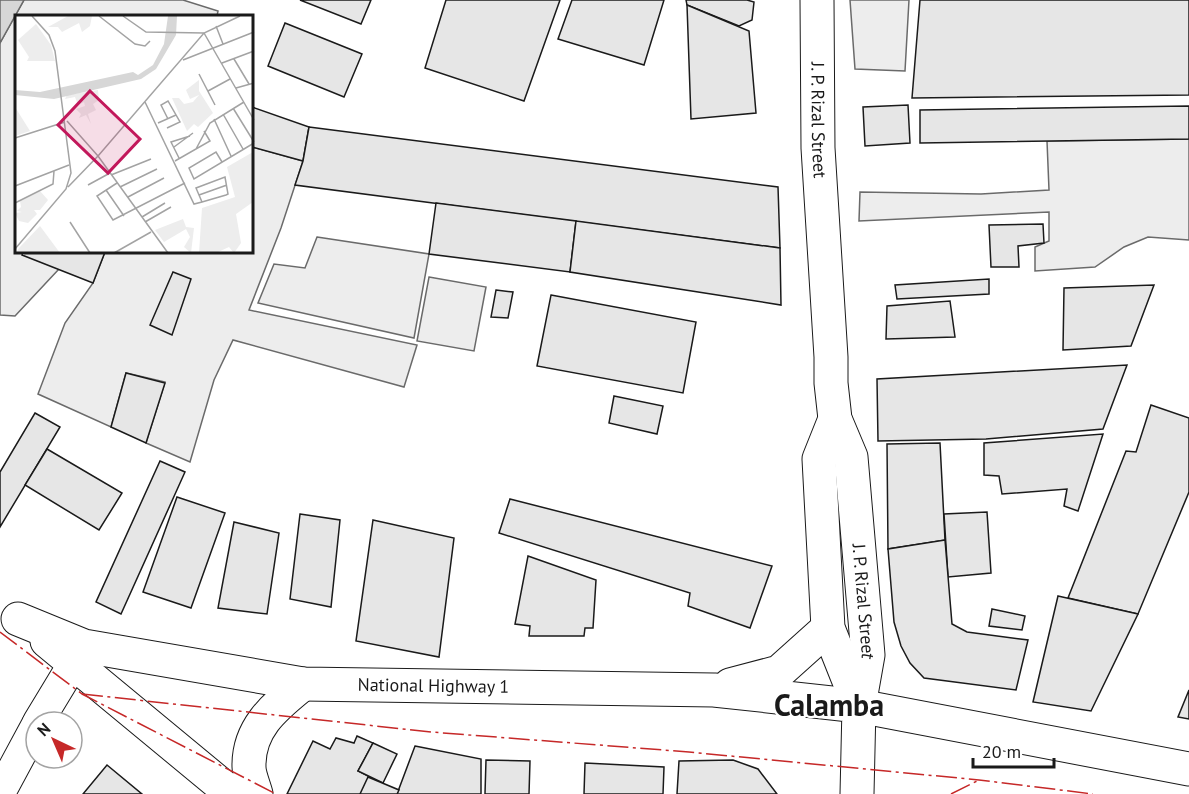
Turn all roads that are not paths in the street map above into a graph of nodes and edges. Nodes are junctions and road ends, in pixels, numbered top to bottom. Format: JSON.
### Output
{"nodes":[{"id":1,"x":817,"y":0,"type":"edge"},
{"id":2,"x":835,"y":418,"type":"junction"},
{"id":3,"x":9,"y":612,"type":"edge"},
{"id":4,"x":828,"y":628,"type":"junction"},
{"id":5,"x":79,"y":654,"type":"junction"},
{"id":6,"x":303,"y":684,"type":"junction"},
{"id":7,"x":714,"y":690,"type":"junction"},
{"id":8,"x":859,"y":706,"type":"junction"},
{"id":9,"x":45,"y":710,"type":"edge"},
{"id":10,"x":24,"y":748,"type":"edge"},
{"id":11,"x":1189,"y":769,"type":"edge"},
{"id":12,"x":0,"y":793,"type":"edge"},
{"id":13,"x":232,"y":794,"type":"edge"},
{"id":14,"x":256,"y":794,"type":"edge"},
{"id":15,"x":857,"y":794,"type":"edge"}],
"edges":[{"from":1,"to":2,"type":"main road","name":"J. P. Rizal Street"},
{"from":2,"to":4,"type":"main road","name":"J. P. Rizal Street"},
{"from":2,"to":8,"type":"main road","name":"J. P. Rizal Street"},
{"from":3,"to":5,"type":"main road","name":"National Highway 1"},
{"from":4,"to":7,"type":"main road"},
{"from":4,"to":8,"type":"main road","name":"J. P. Rizal Street"},
{"from":5,"to":6,"type":"main road","name":"National Highway 1"},
{"from":5,"to":9,"type":"street"},
{"from":5,"to":13,"type":"main road","name":"National Highway 1"},
{"from":6,"to":7,"type":"main road","name":"National Highway 1"},
{"from":6,"to":14,"type":"main road"},
{"from":7,"to":8,"type":"main road","name":"National Highway 1"},
{"from":8,"to":11,"type":"main road","name":"National Highway 1"},
{"from":8,"to":15,"type":"main road"},
{"from":10,"to":12,"type":"street"}]}
